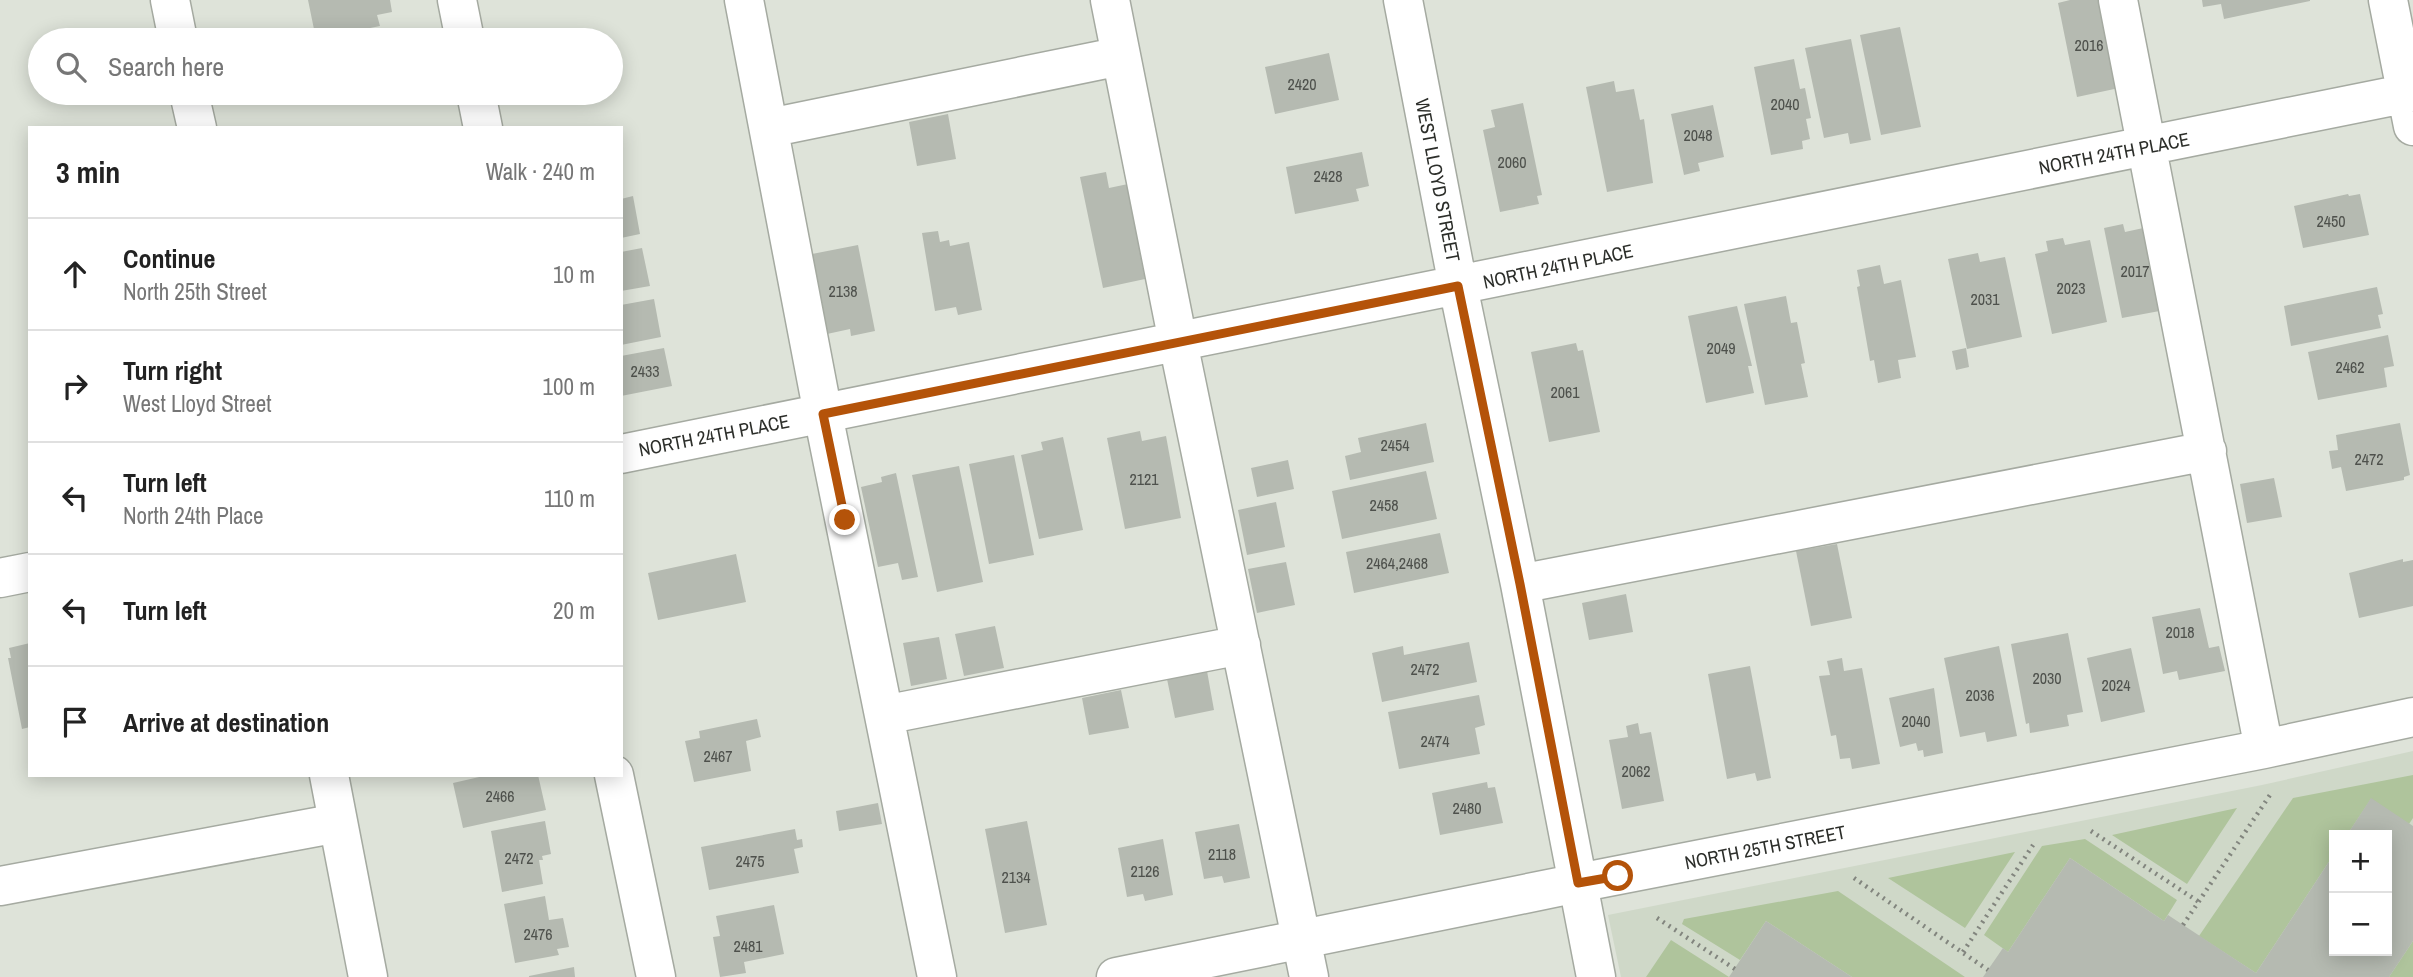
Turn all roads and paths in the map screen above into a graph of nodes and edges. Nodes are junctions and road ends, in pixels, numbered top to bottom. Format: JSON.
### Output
{"nodes":[{"id":1,"x":170,"y":0,"type":"edge"},
{"id":2,"x":457,"y":0,"type":"edge"},
{"id":3,"x":744,"y":0,"type":"edge"},
{"id":4,"x":1110,"y":0,"type":"edge"},
{"id":5,"x":1403,"y":0,"type":"edge"},
{"id":6,"x":2118,"y":0,"type":"edge"},
{"id":7,"x":2388,"y":0,"type":"edge"},
{"id":8,"x":176,"y":28,"type":"edge"},
{"id":9,"x":463,"y":28,"type":"edge"},
{"id":10,"x":1121,"y":56,"type":"junction"},
{"id":11,"x":2411,"y":104,"type":"edge"},
{"id":12,"x":192,"y":105,"type":"edge"},
{"id":13,"x":478,"y":105,"type":"edge"},
{"id":14,"x":197,"y":126,"type":"edge"},
{"id":15,"x":483,"y":126,"type":"edge"},
{"id":16,"x":769,"y":128,"type":"junction"},
{"id":17,"x":2148,"y":146,"type":"junction"},
{"id":18,"x":1458,"y":286,"type":"junction"},
{"id":19,"x":1178,"y":342,"type":"junction"},
{"id":20,"x":823,"y":414,"type":"junction"},
{"id":21,"x":2207,"y":451,"type":"junction"},
{"id":22,"x":623,"y":454,"type":"edge"},
{"id":23,"x":28,"y":572,"type":"edge"},
{"id":24,"x":0,"y":578,"type":"edge"},
{"id":25,"x":1520,"y":584,"type":"junction"},
{"id":26,"x":1241,"y":645,"type":"junction"},
{"id":27,"x":884,"y":715,"type":"junction"},
{"id":28,"x":2413,"y":717,"type":"edge"},
{"id":29,"x":2264,"y":749,"type":"junction"},
{"id":30,"x":329,"y":777,"type":"edge"},
{"id":31,"x":614,"y":777,"type":"edge"},
{"id":32,"x":2270,"y":795,"type":"dead end"},
{"id":33,"x":338,"y":823,"type":"junction"},
{"id":34,"x":2091,"y":831,"type":"dead end"},
{"id":35,"x":2035,"y":842,"type":"dead end"},
{"id":36,"x":1854,"y":878,"type":"dead end"},
{"id":37,"x":1578,"y":883,"type":"junction"},
{"id":38,"x":0,"y":886,"type":"edge"},
{"id":39,"x":2199,"y":902,"type":"junction"},
{"id":40,"x":1657,"y":918,"type":"dead end"},
{"id":41,"x":2183,"y":925,"type":"dead end"},
{"id":42,"x":1302,"y":940,"type":"junction"},
{"id":43,"x":1963,"y":952,"type":"junction"},
{"id":44,"x":1735,"y":969,"type":"dead end"},
{"id":45,"x":1988,"y":970,"type":"dead end"},
{"id":46,"x":368,"y":977,"type":"edge"},
{"id":47,"x":656,"y":977,"type":"edge"},
{"id":48,"x":937,"y":977,"type":"edge"},
{"id":49,"x":1116,"y":977,"type":"edge"},
{"id":50,"x":1309,"y":977,"type":"edge"},
{"id":51,"x":1596,"y":977,"type":"edge"}],
"edges":[{"from":1,"to":8,"type":"street"},
{"from":2,"to":9,"type":"street"},
{"from":3,"to":16,"type":"street"},
{"from":4,"to":10,"type":"street"},
{"from":5,"to":18,"type":"street","name":"WEST LLOYD STREET"},
{"from":6,"to":17,"type":"street"},
{"from":7,"to":11,"type":"street"},
{"from":10,"to":16,"type":"street"},
{"from":10,"to":19,"type":"street"},
{"from":11,"to":17,"type":"street","name":"NORTH 24TH PLACE"},
{"from":12,"to":14,"type":"street"},
{"from":13,"to":15,"type":"street"},
{"from":16,"to":20,"type":"street"},
{"from":17,"to":18,"type":"street","name":"NORTH 24TH PLACE"},
{"from":17,"to":21,"type":"street"},
{"from":18,"to":19,"type":"street","name":"NORTH 24TH PLACE"},
{"from":18,"to":25,"type":"street","name":"WEST LLOYD STREET"},
{"from":19,"to":20,"type":"street","name":"NORTH 24TH PLACE"},
{"from":19,"to":26,"type":"street"},
{"from":20,"to":22,"type":"street","name":"NORTH 24TH PLACE"},
{"from":20,"to":27,"type":"street"},
{"from":21,"to":25,"type":"street"},
{"from":21,"to":29,"type":"street"},
{"from":23,"to":24,"type":"street"},
{"from":25,"to":37,"type":"street","name":"WEST LLOYD STREET"},
{"from":26,"to":27,"type":"street"},
{"from":26,"to":42,"type":"street"},
{"from":27,"to":48,"type":"street"},
{"from":28,"to":29,"type":"street","name":"NORTH 25TH STREET"},
{"from":29,"to":37,"type":"street","name":"NORTH 25TH STREET"},
{"from":30,"to":33,"type":"street"},
{"from":31,"to":47,"type":"street"},
{"from":32,"to":39,"type":"path"},
{"from":33,"to":38,"type":"street"},
{"from":33,"to":46,"type":"street"},
{"from":34,"to":39,"type":"path"},
{"from":35,"to":43,"type":"path"},
{"from":36,"to":43,"type":"path"},
{"from":37,"to":42,"type":"street","name":"NORTH 25TH STREET"},
{"from":37,"to":51,"type":"street","name":"WEST LLOYD STREET"},
{"from":39,"to":41,"type":"path"},
{"from":40,"to":44,"type":"path"},
{"from":42,"to":49,"type":"street","name":"NORTH 25TH STREET"},
{"from":42,"to":50,"type":"street"},
{"from":43,"to":45,"type":"path"}]}
